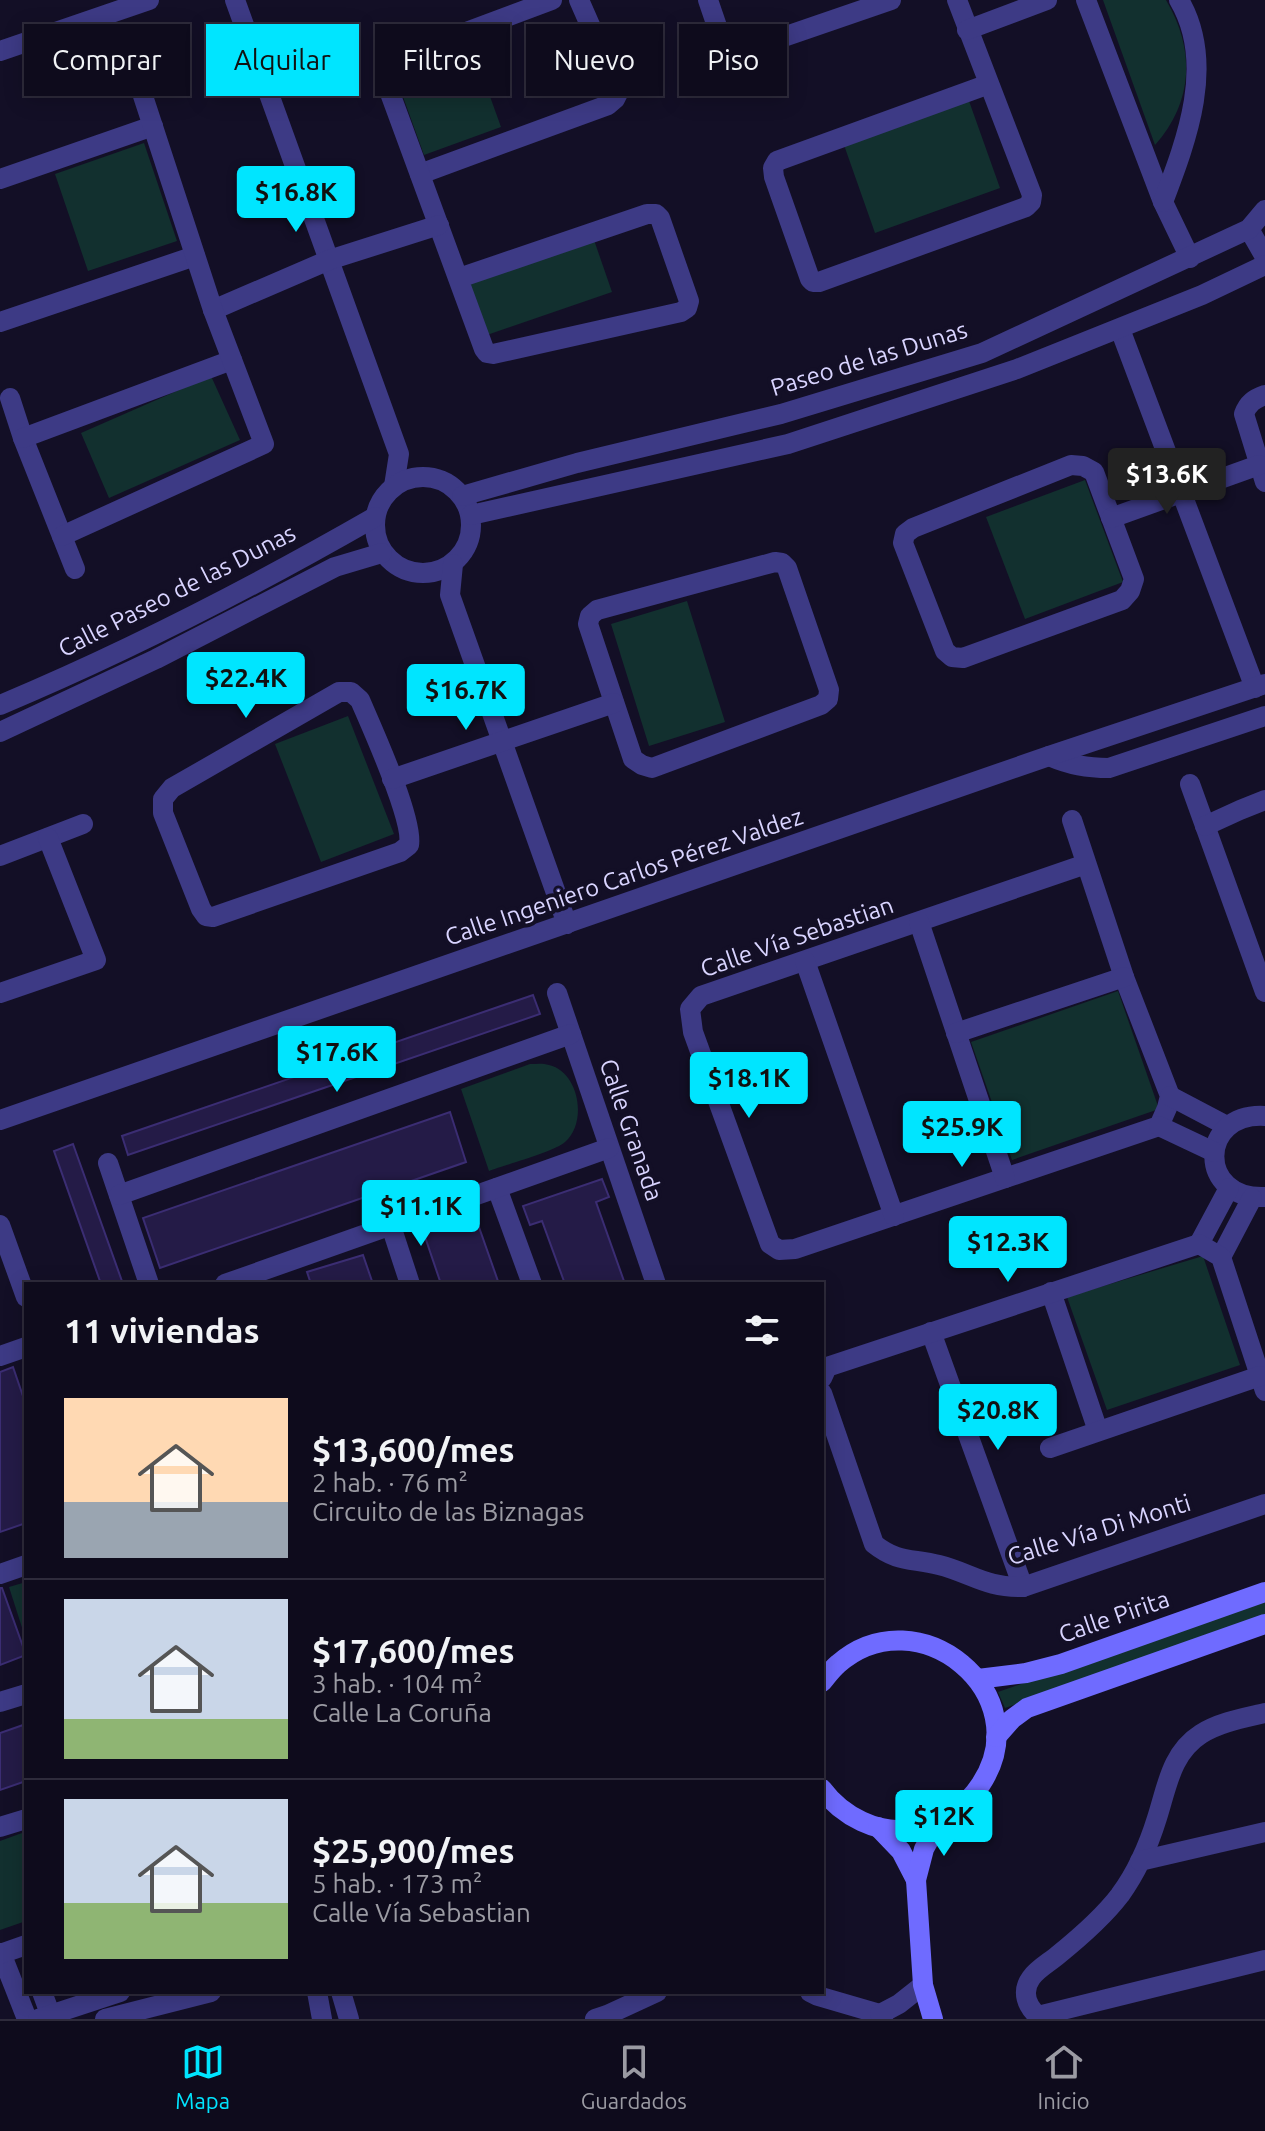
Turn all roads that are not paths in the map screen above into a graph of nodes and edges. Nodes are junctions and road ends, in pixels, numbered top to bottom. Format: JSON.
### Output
{"nodes":[{"id":1,"x":149,"y":0,"type":"edge"},
{"id":2,"x":235,"y":0,"type":"edge"},
{"id":3,"x":552,"y":0,"type":"edge"},
{"id":4,"x":579,"y":0,"type":"edge"},
{"id":5,"x":708,"y":0,"type":"edge"},
{"id":6,"x":891,"y":0,"type":"edge"},
{"id":7,"x":957,"y":0,"type":"edge"},
{"id":8,"x":1047,"y":0,"type":"edge"},
{"id":9,"x":1086,"y":0,"type":"edge"},
{"id":10,"x":1179,"y":0,"type":"edge"},
{"id":11,"x":967,"y":30,"type":"junction"},
{"id":12,"x":0,"y":51,"type":"edge"},
{"id":13,"x":989,"y":84,"type":"junction"},
{"id":14,"x":143,"y":96,"type":"dead end"},
{"id":15,"x":153,"y":126,"type":"junction"},
{"id":16,"x":420,"y":174,"type":"junction"},
{"id":17,"x":0,"y":179,"type":"edge"},
{"id":18,"x":1163,"y":202,"type":"junction"},
{"id":19,"x":1265,"y":210,"type":"edge"},
{"id":20,"x":439,"y":225,"type":"junction"},
{"id":21,"x":1249,"y":229,"type":"junction"},
{"id":22,"x":195,"y":256,"type":"junction"},
{"id":23,"x":1265,"y":257,"type":"edge"},
{"id":24,"x":1190,"y":258,"type":"junction"},
{"id":25,"x":329,"y":260,"type":"junction"},
{"id":26,"x":1265,"y":265,"type":"edge"},
{"id":27,"x":459,"y":278,"type":"junction"},
{"id":28,"x":213,"y":310,"type":"junction"},
{"id":29,"x":0,"y":322,"type":"edge"},
{"id":30,"x":1120,"y":329,"type":"junction"},
{"id":31,"x":982,"y":353,"type":"junction"},
{"id":32,"x":232,"y":360,"type":"junction"},
{"id":33,"x":990,"y":378,"type":"junction"},
{"id":34,"x":1265,"y":395,"type":"edge"},
{"id":35,"x":10,"y":398,"type":"dead end"},
{"id":36,"x":23,"y":438,"type":"junction"},
{"id":37,"x":399,"y":454,"type":"junction"},
{"id":38,"x":1262,"y":473,"type":"edge"},
{"id":39,"x":426,"y":477,"type":"junction"},
{"id":40,"x":394,"y":486,"type":"junction"},
{"id":41,"x":1182,"y":493,"type":"junction"},
{"id":42,"x":462,"y":496,"type":"junction"},
{"id":43,"x":471,"y":515,"type":"junction"},
{"id":44,"x":375,"y":517,"type":"junction"},
{"id":45,"x":1111,"y":518,"type":"junction"},
{"id":46,"x":62,"y":536,"type":"junction"},
{"id":47,"x":382,"y":553,"type":"junction"},
{"id":48,"x":453,"y":564,"type":"junction"},
{"id":49,"x":75,"y":569,"type":"dead end"},
{"id":50,"x":427,"y":574,"type":"junction"},
{"id":51,"x":450,"y":595,"type":"junction"},
{"id":52,"x":1260,"y":686,"type":"edge"},
{"id":53,"x":614,"y":703,"type":"junction"},
{"id":54,"x":0,"y":705,"type":"edge"},
{"id":55,"x":1265,"y":716,"type":"edge"},
{"id":56,"x":0,"y":732,"type":"edge"},
{"id":57,"x":503,"y":743,"type":"junction"},
{"id":58,"x":1049,"y":756,"type":"junction"},
{"id":59,"x":392,"y":779,"type":"junction"},
{"id":60,"x":1190,"y":784,"type":"dead end"},
{"id":61,"x":1265,"y":800,"type":"edge"},
{"id":62,"x":1072,"y":820,"type":"dead end"},
{"id":63,"x":83,"y":824,"type":"dead end"},
{"id":64,"x":1205,"y":826,"type":"junction"},
{"id":65,"x":48,"y":838,"type":"junction"},
{"id":66,"x":0,"y":856,"type":"edge"},
{"id":67,"x":1086,"y":864,"type":"junction"},
{"id":68,"x":919,"y":922,"type":"junction"},
{"id":69,"x":567,"y":924,"type":"junction"},
{"id":70,"x":805,"y":961,"type":"junction"},
{"id":71,"x":1124,"y":977,"type":"junction"},
{"id":72,"x":1265,"y":992,"type":"edge"},
{"id":73,"x":0,"y":993,"type":"edge"},
{"id":74,"x":557,"y":993,"type":"dead end"},
{"id":75,"x":956,"y":1033,"type":"junction"},
{"id":76,"x":571,"y":1034,"type":"junction"},
{"id":77,"x":1170,"y":1096,"type":"junction"},
{"id":78,"x":1265,"y":1116,"type":"edge"},
{"id":79,"x":0,"y":1120,"type":"edge"},
{"id":80,"x":1159,"y":1126,"type":"junction"},
{"id":81,"x":1227,"y":1126,"type":"junction"},
{"id":82,"x":609,"y":1148,"type":"junction"},
{"id":83,"x":1214,"y":1152,"type":"junction"},
{"id":84,"x":108,"y":1163,"type":"dead end"},
{"id":85,"x":1005,"y":1178,"type":"junction"},
{"id":86,"x":497,"y":1188,"type":"junction"},
{"id":87,"x":1229,"y":1188,"type":"junction"},
{"id":88,"x":119,"y":1195,"type":"junction"},
{"id":89,"x":1259,"y":1197,"type":"edge"},
{"id":90,"x":894,"y":1216,"type":"junction"},
{"id":91,"x":391,"y":1226,"type":"junction"},
{"id":92,"x":1,"y":1234,"type":"edge"},
{"id":93,"x":1199,"y":1244,"type":"junction"},
{"id":94,"x":1221,"y":1257,"type":"junction"},
{"id":95,"x":276,"y":1276,"type":"edge"},
{"id":96,"x":148,"y":1282,"type":"edge"},
{"id":97,"x":238,"y":1282,"type":"edge"},
{"id":98,"x":409,"y":1282,"type":"edge"},
{"id":99,"x":531,"y":1282,"type":"edge"},
{"id":100,"x":655,"y":1282,"type":"edge"},
{"id":101,"x":24,"y":1292,"type":"edge"},
{"id":102,"x":1051,"y":1292,"type":"junction"},
{"id":103,"x":931,"y":1332,"type":"junction"},
{"id":104,"x":24,"y":1348,"type":"edge"},
{"id":105,"x":0,"y":1356,"type":"edge"},
{"id":106,"x":824,"y":1374,"type":"edge"},
{"id":107,"x":1262,"y":1384,"type":"edge"},
{"id":108,"x":824,"y":1399,"type":"edge"},
{"id":109,"x":1098,"y":1431,"type":"junction"},
{"id":110,"x":1050,"y":1448,"type":"dead end"},
{"id":111,"x":1265,"y":1504,"type":"edge"},
{"id":112,"x":24,"y":1566,"type":"edge"},
{"id":113,"x":0,"y":1574,"type":"edge"},
{"id":114,"x":1023,"y":1587,"type":"junction"},
{"id":115,"x":1265,"y":1592,"type":"edge"},
{"id":116,"x":1265,"y":1624,"type":"edge"},
{"id":117,"x":978,"y":1679,"type":"junction"},
{"id":118,"x":824,"y":1680,"type":"edge"},
{"id":119,"x":24,"y":1695,"type":"edge"},
{"id":120,"x":0,"y":1702,"type":"edge"},
{"id":121,"x":1265,"y":1713,"type":"edge"},
{"id":122,"x":996,"y":1737,"type":"junction"},
{"id":123,"x":824,"y":1792,"type":"edge"},
{"id":124,"x":24,"y":1820,"type":"edge"},
{"id":125,"x":939,"y":1822,"type":"junction"},
{"id":126,"x":0,"y":1827,"type":"edge"},
{"id":127,"x":878,"y":1827,"type":"junction"},
{"id":128,"x":1265,"y":1832,"type":"edge"},
{"id":129,"x":1140,"y":1861,"type":"junction"},
{"id":130,"x":916,"y":1880,"type":"junction"},
{"id":131,"x":24,"y":1946,"type":"edge"},
{"id":132,"x":1,"y":1953,"type":"edge"},
{"id":133,"x":1265,"y":1960,"type":"edge"},
{"id":134,"x":923,"y":1985,"type":"junction"},
{"id":135,"x":42,"y":1994,"type":"edge"},
{"id":136,"x":114,"y":1994,"type":"edge"},
{"id":137,"x":203,"y":1994,"type":"edge"},
{"id":138,"x":317,"y":1994,"type":"edge"},
{"id":139,"x":342,"y":1994,"type":"edge"},
{"id":140,"x":653,"y":1994,"type":"edge"},
{"id":141,"x":814,"y":1994,"type":"edge"},
{"id":142,"x":881,"y":2017,"type":"edge"},
{"id":143,"x":47,"y":2018,"type":"edge"},
{"id":144,"x":27,"y":2019,"type":"edge"},
{"id":145,"x":105,"y":2019,"type":"edge"},
{"id":146,"x":322,"y":2019,"type":"edge"},
{"id":147,"x":349,"y":2019,"type":"edge"},
{"id":148,"x":595,"y":2019,"type":"edge"},
{"id":149,"x":933,"y":2019,"type":"edge"}],
"edges":[{"from":1,"to":12,"type":"street"},
{"from":2,"to":25,"type":"street"},
{"from":3,"to":16,"type":"street"},
{"from":4,"to":16,"type":"street"},
{"from":5,"to":6,"type":"street"},
{"from":7,"to":11,"type":"street"},
{"from":8,"to":11,"type":"street"},
{"from":9,"to":18,"type":"street"},
{"from":10,"to":18,"type":"street"},
{"from":11,"to":13,"type":"street"},
{"from":13,"to":13,"type":"street"},
{"from":14,"to":15,"type":"street"},
{"from":15,"to":17,"type":"street"},
{"from":15,"to":22,"type":"street"},
{"from":16,"to":20,"type":"street"},
{"from":18,"to":24,"type":"street"},
{"from":19,"to":21,"type":"street","name":"Paseo de las Dunas"},
{"from":20,"to":25,"type":"street"},
{"from":20,"to":27,"type":"street"},
{"from":21,"to":23,"type":"street"},
{"from":21,"to":24,"type":"street","name":"Paseo de las Dunas"},
{"from":22,"to":28,"type":"street"},
{"from":22,"to":29,"type":"street"},
{"from":24,"to":31,"type":"street","name":"Paseo de las Dunas"},
{"from":25,"to":28,"type":"street"},
{"from":25,"to":37,"type":"street"},
{"from":26,"to":30,"type":"street"},
{"from":27,"to":27,"type":"street"},
{"from":28,"to":32,"type":"street"},
{"from":30,"to":33,"type":"street"},
{"from":30,"to":41,"type":"street"},
{"from":31,"to":33,"type":"street"},
{"from":31,"to":42,"type":"street","name":"Paseo de las Dunas"},
{"from":32,"to":36,"type":"street"},
{"from":32,"to":46,"type":"street"},
{"from":33,"to":43,"type":"street"},
{"from":34,"to":38,"type":"street"},
{"from":35,"to":36,"type":"street"},
{"from":36,"to":46,"type":"street"},
{"from":37,"to":39,"type":"street"},
{"from":37,"to":40,"type":"street"},
{"from":38,"to":41,"type":"street"},
{"from":39,"to":40,"type":"street"},
{"from":39,"to":42,"type":"street"},
{"from":40,"to":44,"type":"street"},
{"from":41,"to":45,"type":"street"},
{"from":41,"to":52,"type":"street"},
{"from":42,"to":43,"type":"street"},
{"from":43,"to":48,"type":"street"},
{"from":44,"to":47,"type":"street"},
{"from":44,"to":54,"type":"street","name":"Calle Paseo de las Dunas"},
{"from":45,"to":45,"type":"street"},
{"from":46,"to":49,"type":"street"},
{"from":47,"to":50,"type":"street"},
{"from":47,"to":56,"type":"street","name":"Calle Paseo de las Dunas"},
{"from":48,"to":50,"type":"street"},
{"from":48,"to":51,"type":"street"},
{"from":50,"to":51,"type":"street"},
{"from":51,"to":57,"type":"street"},
{"from":52,"to":58,"type":"street","name":"Calle Ingeniero Carlos Pérez Valdez"},
{"from":53,"to":53,"type":"street"},
{"from":53,"to":57,"type":"street"},
{"from":55,"to":58,"type":"street"},
{"from":57,"to":59,"type":"street"},
{"from":57,"to":69,"type":"street"},
{"from":58,"to":69,"type":"street","name":"Calle Ingeniero Carlos Pérez Valdez"},
{"from":59,"to":59,"type":"street"},
{"from":60,"to":64,"type":"street"},
{"from":61,"to":64,"type":"street"},
{"from":62,"to":67,"type":"street"},
{"from":63,"to":65,"type":"street"},
{"from":64,"to":72,"type":"street"},
{"from":65,"to":66,"type":"street"},
{"from":65,"to":73,"type":"street"},
{"from":67,"to":68,"type":"street","name":"Calle Vía Sebastian"},
{"from":67,"to":71,"type":"street"},
{"from":68,"to":70,"type":"street","name":"Calle Vía Sebastian"},
{"from":68,"to":75,"type":"street"},
{"from":69,"to":79,"type":"street","name":"Calle Ingeniero Carlos Pérez Valdez"},
{"from":70,"to":90,"type":"street"},
{"from":70,"to":90,"type":"street","name":"Calle Vía Sebastian"},
{"from":71,"to":75,"type":"street"},
{"from":71,"to":77,"type":"street"},
{"from":74,"to":76,"type":"street","name":"Calle Granada"},
{"from":75,"to":85,"type":"street"},
{"from":76,"to":82,"type":"street","name":"Calle Granada"},
{"from":76,"to":88,"type":"street"},
{"from":77,"to":80,"type":"street"},
{"from":77,"to":81,"type":"street"},
{"from":78,"to":81,"type":"street"},
{"from":80,"to":83,"type":"street"},
{"from":80,"to":85,"type":"street","name":"Calle Vía Sebastian"},
{"from":81,"to":83,"type":"street"},
{"from":82,"to":86,"type":"street"},
{"from":82,"to":100,"type":"street","name":"Calle Granada"},
{"from":83,"to":87,"type":"street"},
{"from":84,"to":88,"type":"street"},
{"from":85,"to":90,"type":"street","name":"Calle Vía Sebastian"},
{"from":86,"to":91,"type":"street"},
{"from":86,"to":99,"type":"street"},
{"from":87,"to":89,"type":"street"},
{"from":87,"to":93,"type":"street"},
{"from":88,"to":96,"type":"street"},
{"from":89,"to":94,"type":"street"},
{"from":91,"to":95,"type":"street"},
{"from":91,"to":98,"type":"street"},
{"from":92,"to":101,"type":"street"},
{"from":93,"to":94,"type":"street"},
{"from":93,"to":102,"type":"street"},
{"from":94,"to":107,"type":"street"},
{"from":95,"to":97,"type":"street"},
{"from":102,"to":103,"type":"street"},
{"from":102,"to":109,"type":"street"},
{"from":103,"to":106,"type":"street"},
{"from":103,"to":114,"type":"street"},
{"from":104,"to":105,"type":"street"},
{"from":107,"to":109,"type":"street"},
{"from":108,"to":114,"type":"street","name":"Calle Vía Di Monti"},
{"from":109,"to":110,"type":"street"},
{"from":111,"to":114,"type":"street","name":"Calle Vía Di Monti"},
{"from":112,"to":113,"type":"street"},
{"from":115,"to":117,"type":"street","name":"Calle Pirita"},
{"from":116,"to":122,"type":"street"},
{"from":117,"to":118,"type":"street"},
{"from":117,"to":122,"type":"street"},
{"from":119,"to":120,"type":"street"},
{"from":121,"to":129,"type":"street"},
{"from":122,"to":125,"type":"street"},
{"from":123,"to":127,"type":"street"},
{"from":124,"to":126,"type":"street"},
{"from":125,"to":127,"type":"street"},
{"from":125,"to":130,"type":"street"},
{"from":127,"to":130,"type":"street"},
{"from":128,"to":129,"type":"street"},
{"from":129,"to":133,"type":"street"},
{"from":130,"to":134,"type":"street"},
{"from":131,"to":132,"type":"street"},
{"from":132,"to":144,"type":"street"},
{"from":134,"to":142,"type":"street"},
{"from":134,"to":149,"type":"street"},
{"from":135,"to":143,"type":"street"},
{"from":136,"to":143,"type":"street"},
{"from":137,"to":145,"type":"street"},
{"from":138,"to":146,"type":"street"},
{"from":139,"to":147,"type":"street"},
{"from":140,"to":148,"type":"street"},
{"from":141,"to":142,"type":"street"}]}
